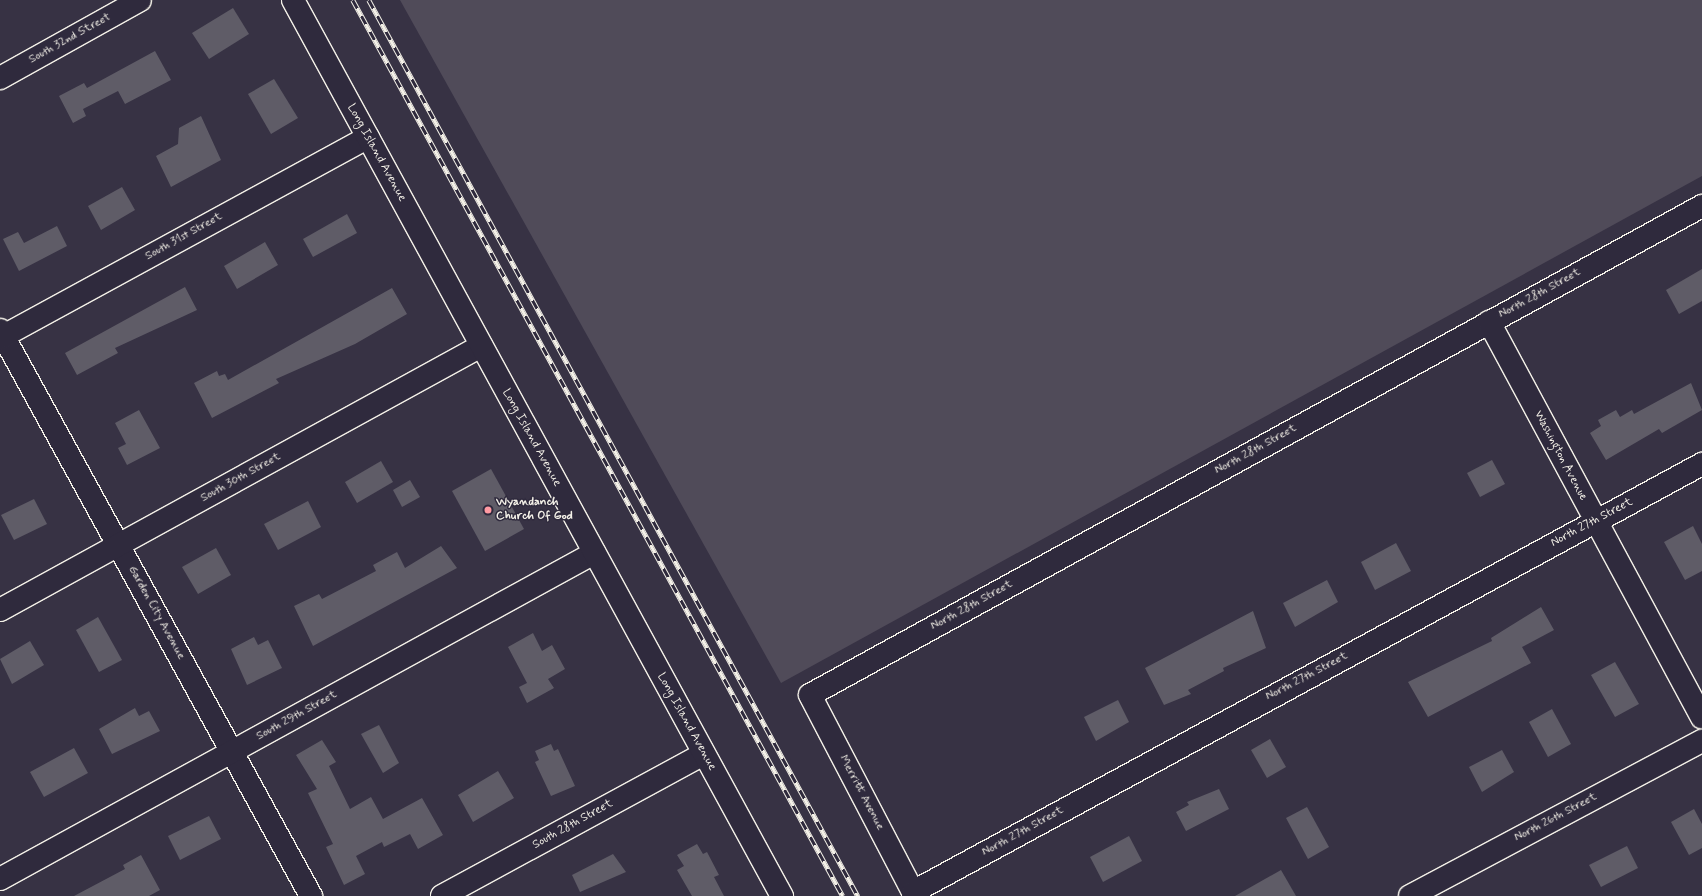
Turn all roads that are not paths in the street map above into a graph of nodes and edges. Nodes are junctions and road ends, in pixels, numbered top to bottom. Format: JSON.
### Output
{"nodes":[{"id":1,"x":140,"y":0,"type":"edge"},
{"id":2,"x":293,"y":0,"type":"edge"},
{"id":3,"x":0,"y":78,"type":"edge"},
{"id":4,"x":368,"y":137,"type":"junction"},
{"id":5,"x":1702,"y":206,"type":"edge"},
{"id":6,"x":1489,"y":322,"type":"junction"},
{"id":7,"x":1,"y":335,"type":"edge"},
{"id":8,"x":481,"y":346,"type":"junction"},
{"id":9,"x":1702,"y":464,"type":"edge"},
{"id":10,"x":1595,"y":521,"type":"junction"},
{"id":11,"x":119,"y":545,"type":"junction"},
{"id":12,"x":594,"y":554,"type":"junction"},
{"id":13,"x":0,"y":610,"type":"edge"},
{"id":14,"x":810,"y":695,"type":"joint"},
{"id":15,"x":1702,"y":717,"type":"edge"},
{"id":16,"x":1702,"y":741,"type":"edge"},
{"id":17,"x":232,"y":751,"type":"junction"},
{"id":18,"x":704,"y":754,"type":"junction"},
{"id":19,"x":0,"y":878,"type":"edge"},
{"id":20,"x":913,"y":892,"type":"joint"},
{"id":21,"x":311,"y":896,"type":"edge"},
{"id":22,"x":442,"y":896,"type":"edge"},
{"id":23,"x":782,"y":896,"type":"edge"},
{"id":24,"x":1410,"y":896,"type":"edge"}],
"edges":[{"from":1,"to":3,"type":"street","name":"South 32nd Street"},
{"from":2,"to":4,"type":"street","name":"Long Island Avenue"},
{"from":4,"to":7,"type":"street","name":"South 31st Street"},
{"from":4,"to":8,"type":"street","name":"Long Island Avenue"},
{"from":5,"to":6,"type":"street","name":"North 28th Street"},
{"from":6,"to":10,"type":"street","name":"Washington Avenue"},
{"from":6,"to":14,"type":"street","name":"North 28th Street"},
{"from":7,"to":11,"type":"street","name":"Garden City Avenue"},
{"from":8,"to":11,"type":"street","name":"South 30th Street"},
{"from":8,"to":12,"type":"street","name":"Long Island Avenue"},
{"from":9,"to":10,"type":"street","name":"North 27th Street"},
{"from":10,"to":15,"type":"street","name":"Washington Avenue"},
{"from":10,"to":20,"type":"street","name":"North 27th Street"},
{"from":11,"to":13,"type":"street","name":"South 30th Street"},
{"from":11,"to":17,"type":"street","name":"Garden City Avenue"},
{"from":12,"to":17,"type":"street","name":"South 29th Street"},
{"from":12,"to":18,"type":"street","name":"Long Island Avenue"},
{"from":14,"to":20,"type":"street","name":"Merritt Avenue"},
{"from":16,"to":24,"type":"street","name":"North 26th Street"},
{"from":17,"to":19,"type":"street","name":"South 29th Street"},
{"from":17,"to":21,"type":"street","name":"Garden City Avenue"},
{"from":18,"to":22,"type":"street","name":"South 28th Street"},
{"from":18,"to":23,"type":"street","name":"Long Island Avenue"}]}
